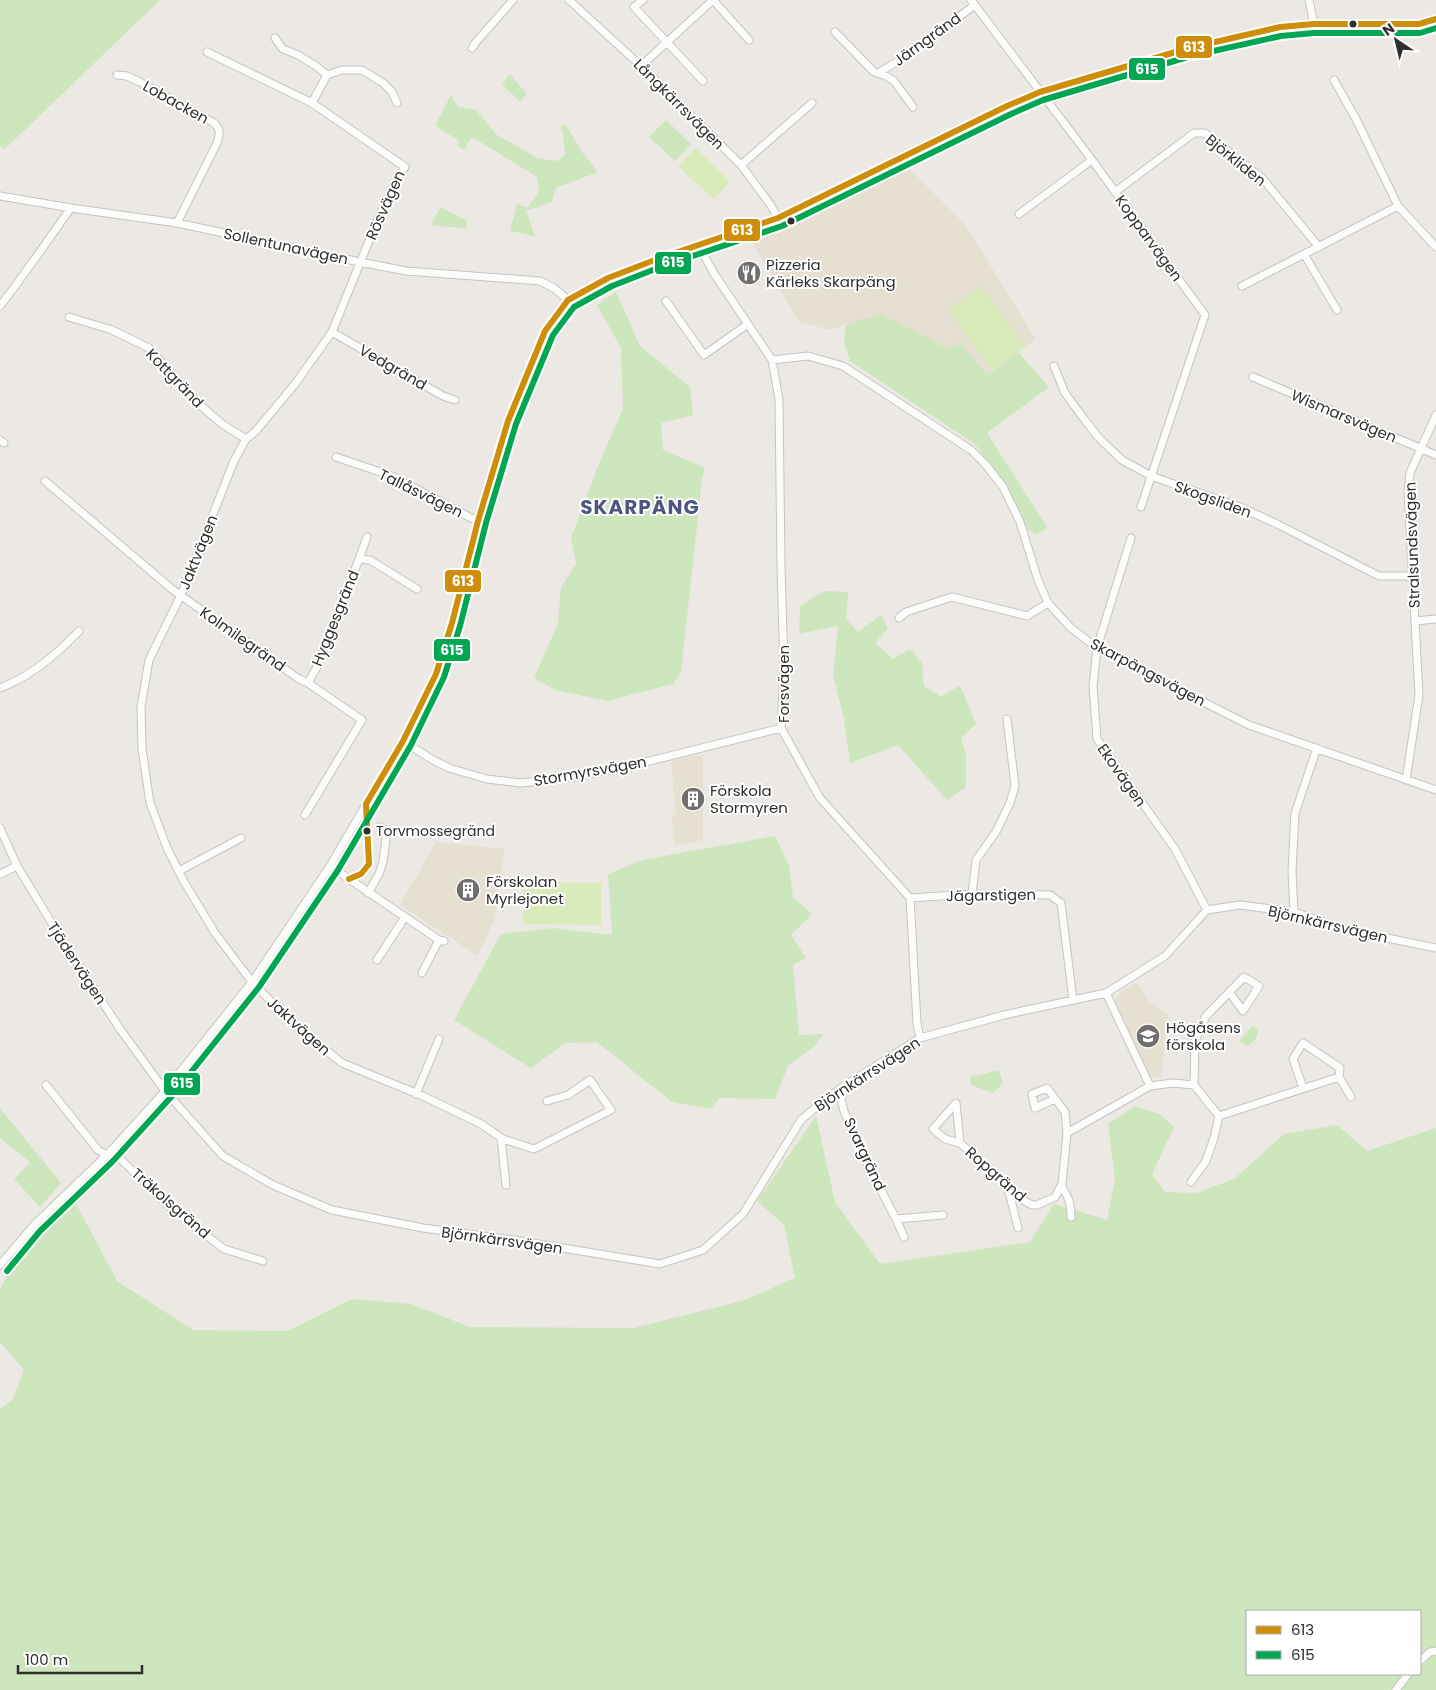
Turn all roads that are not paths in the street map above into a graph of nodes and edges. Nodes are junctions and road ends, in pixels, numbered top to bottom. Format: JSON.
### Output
{"nodes":[{"id":1,"x":513,"y":0,"type":"edge"},
{"id":2,"x":569,"y":0,"type":"edge"},
{"id":3,"x":643,"y":0,"type":"edge"},
{"id":4,"x":713,"y":0,"type":"edge"},
{"id":5,"x":1309,"y":0,"type":"edge"},
{"id":6,"x":973,"y":2,"type":"edge"},
{"id":7,"x":1436,"y":19,"type":"edge"},
{"id":8,"x":1314,"y":24,"type":"junction"},
{"id":9,"x":835,"y":32,"type":"dead end"},
{"id":10,"x":275,"y":38,"type":"dead end"},
{"id":11,"x":749,"y":40,"type":"dead end"},
{"id":12,"x":666,"y":43,"type":"junction"},
{"id":13,"x":472,"y":48,"type":"dead end"},
{"id":14,"x":207,"y":52,"type":"dead end"},
{"id":15,"x":641,"y":66,"type":"junction"},
{"id":16,"x":878,"y":74,"type":"junction"},
{"id":17,"x":117,"y":75,"type":"dead end"},
{"id":18,"x":327,"y":75,"type":"junction"},
{"id":19,"x":1334,"y":80,"type":"dead end"},
{"id":20,"x":703,"y":81,"type":"dead end"},
{"id":21,"x":1040,"y":92,"type":"junction"},
{"id":22,"x":397,"y":103,"type":"dead end"},
{"id":23,"x":312,"y":104,"type":"junction"},
{"id":24,"x":812,"y":104,"type":"dead end"},
{"id":25,"x":913,"y":107,"type":"dead end"},
{"id":26,"x":1092,"y":160,"type":"junction"},
{"id":27,"x":741,"y":165,"type":"junction"},
{"id":28,"x":1115,"y":192,"type":"junction"},
{"id":29,"x":0,"y":196,"type":"edge"},
{"id":30,"x":1398,"y":206,"type":"junction"},
{"id":31,"x":71,"y":208,"type":"junction"},
{"id":32,"x":1019,"y":214,"type":"dead end"},
{"id":33,"x":778,"y":218,"type":"junction"},
{"id":34,"x":177,"y":223,"type":"junction"},
{"id":35,"x":698,"y":245,"type":"junction"},
{"id":36,"x":1319,"y":247,"type":"junction"},
{"id":37,"x":1436,"y":247,"type":"edge"},
{"id":38,"x":1304,"y":254,"type":"junction"},
{"id":39,"x":360,"y":262,"type":"junction"},
{"id":40,"x":1242,"y":286,"type":"dead end"},
{"id":41,"x":568,"y":300,"type":"junction"},
{"id":42,"x":666,"y":300,"type":"dead end"},
{"id":43,"x":0,"y":306,"type":"edge"},
{"id":44,"x":1337,"y":310,"type":"dead end"},
{"id":45,"x":70,"y":317,"type":"dead end"},
{"id":46,"x":748,"y":324,"type":"junction"},
{"id":47,"x":332,"y":332,"type":"junction"},
{"id":48,"x":772,"y":360,"type":"junction"},
{"id":49,"x":1054,"y":366,"type":"dead end"},
{"id":50,"x":1253,"y":377,"type":"dead end"},
{"id":51,"x":455,"y":400,"type":"dead end"},
{"id":52,"x":1436,"y":415,"type":"edge"},
{"id":53,"x":246,"y":439,"type":"junction"},
{"id":54,"x":1420,"y":448,"type":"junction"},
{"id":55,"x":1436,"y":455,"type":"edge"},
{"id":56,"x":336,"y":457,"type":"dead end"},
{"id":57,"x":1151,"y":476,"type":"junction"},
{"id":58,"x":45,"y":481,"type":"dead end"},
{"id":59,"x":1140,"y":507,"type":"dead end"},
{"id":60,"x":478,"y":519,"type":"junction"},
{"id":61,"x":367,"y":537,"type":"dead end"},
{"id":62,"x":1131,"y":538,"type":"dead end"},
{"id":63,"x":359,"y":559,"type":"junction"},
{"id":64,"x":1412,"y":576,"type":"junction"},
{"id":65,"x":417,"y":588,"type":"dead end"},
{"id":66,"x":181,"y":594,"type":"junction"},
{"id":67,"x":1048,"y":603,"type":"junction"},
{"id":68,"x":899,"y":618,"type":"dead end"},
{"id":69,"x":1436,"y":619,"type":"edge"},
{"id":70,"x":1415,"y":620,"type":"junction"},
{"id":71,"x":79,"y":631,"type":"dead end"},
{"id":72,"x":1097,"y":648,"type":"junction"},
{"id":73,"x":308,"y":683,"type":"junction"},
{"id":74,"x":0,"y":688,"type":"edge"},
{"id":75,"x":1007,"y":720,"type":"dead end"},
{"id":76,"x":781,"y":728,"type":"junction"},
{"id":77,"x":403,"y":741,"type":"junction"},
{"id":78,"x":1317,"y":748,"type":"junction"},
{"id":79,"x":1406,"y":780,"type":"junction"},
{"id":80,"x":1436,"y":790,"type":"edge"},
{"id":81,"x":305,"y":815,"type":"dead end"},
{"id":82,"x":380,"y":827,"type":"dead end"},
{"id":83,"x":0,"y":828,"type":"edge"},
{"id":84,"x":242,"y":838,"type":"dead end"},
{"id":85,"x":18,"y":866,"type":"junction"},
{"id":86,"x":330,"y":866,"type":"junction"},
{"id":87,"x":178,"y":871,"type":"junction"},
{"id":88,"x":0,"y":874,"type":"edge"},
{"id":89,"x":368,"y":893,"type":"junction"},
{"id":90,"x":972,"y":894,"type":"junction"},
{"id":91,"x":910,"y":898,"type":"junction"},
{"id":92,"x":1207,"y":910,"type":"junction"},
{"id":93,"x":1294,"y":912,"type":"junction"},
{"id":94,"x":404,"y":917,"type":"junction"},
{"id":95,"x":1436,"y":948,"type":"edge"},
{"id":96,"x":377,"y":960,"type":"dead end"},
{"id":97,"x":422,"y":973,"type":"dead end"},
{"id":98,"x":252,"y":982,"type":"junction"},
{"id":99,"x":1106,"y":993,"type":"junction"},
{"id":100,"x":1230,"y":993,"type":"junction"},
{"id":101,"x":1074,"y":1000,"type":"junction"},
{"id":102,"x":920,"y":1038,"type":"junction"},
{"id":103,"x":439,"y":1039,"type":"dead end"},
{"id":104,"x":1339,"y":1077,"type":"junction"},
{"id":105,"x":46,"y":1085,"type":"dead end"},
{"id":106,"x":1194,"y":1085,"type":"junction"},
{"id":107,"x":844,"y":1086,"type":"junction"},
{"id":108,"x":1150,"y":1086,"type":"junction"},
{"id":109,"x":1303,"y":1088,"type":"junction"},
{"id":110,"x":165,"y":1091,"type":"junction"},
{"id":111,"x":416,"y":1094,"type":"junction"},
{"id":112,"x":1352,"y":1096,"type":"dead end"},
{"id":113,"x":1055,"y":1099,"type":"dead end"},
{"id":114,"x":547,"y":1101,"type":"dead end"},
{"id":115,"x":1218,"y":1116,"type":"junction"},
{"id":116,"x":1067,"y":1133,"type":"junction"},
{"id":117,"x":501,"y":1138,"type":"junction"},
{"id":118,"x":960,"y":1143,"type":"junction"},
{"id":119,"x":109,"y":1153,"type":"junction"},
{"id":120,"x":1191,"y":1182,"type":"dead end"},
{"id":121,"x":506,"y":1185,"type":"dead end"},
{"id":122,"x":1061,"y":1186,"type":"junction"},
{"id":123,"x":1008,"y":1187,"type":"junction"},
{"id":124,"x":944,"y":1215,"type":"dead end"},
{"id":125,"x":1071,"y":1217,"type":"dead end"},
{"id":126,"x":896,"y":1219,"type":"junction"},
{"id":127,"x":1018,"y":1228,"type":"dead end"},
{"id":128,"x":904,"y":1237,"type":"dead end"},
{"id":129,"x":263,"y":1261,"type":"dead end"},
{"id":130,"x":0,"y":1265,"type":"edge"},
{"id":131,"x":1436,"y":1651,"type":"edge"},
{"id":132,"x":1421,"y":1660,"type":"edge"},
{"id":133,"x":1407,"y":1675,"type":"edge"},
{"id":134,"x":1396,"y":1690,"type":"edge"}],
"edges":[{"from":1,"to":13,"type":"street"},
{"from":2,"to":15,"type":"street","name":"Långkärrsvägen"},
{"from":3,"to":12,"type":"street"},
{"from":4,"to":11,"type":"street"},
{"from":4,"to":12,"type":"street"},
{"from":5,"to":8,"type":"street"},
{"from":6,"to":16,"type":"street","name":"Järngränd"},
{"from":6,"to":21,"type":"street","name":"Kopparvägen"},
{"from":7,"to":8,"type":"street"},
{"from":8,"to":21,"type":"street"},
{"from":9,"to":16,"type":"street","name":"Järngränd"},
{"from":10,"to":18,"type":"street"},
{"from":12,"to":15,"type":"street"},
{"from":12,"to":20,"type":"street"},
{"from":14,"to":23,"type":"street","name":"Rösvägen"},
{"from":15,"to":27,"type":"street","name":"Långkärrsvägen"},
{"from":16,"to":25,"type":"street","name":"Järngränd"},
{"from":17,"to":34,"type":"street","name":"Lobacken"},
{"from":18,"to":22,"type":"street"},
{"from":18,"to":23,"type":"street"},
{"from":19,"to":30,"type":"street"},
{"from":21,"to":26,"type":"street","name":"Kopparvägen"},
{"from":21,"to":33,"type":"street"},
{"from":23,"to":39,"type":"street","name":"Rösvägen"},
{"from":24,"to":27,"type":"street"},
{"from":26,"to":28,"type":"street","name":"Kopparvägen"},
{"from":26,"to":32,"type":"street"},
{"from":27,"to":33,"type":"street","name":"Långkärrsvägen"},
{"from":28,"to":36,"type":"street","name":"Björkliden"},
{"from":28,"to":57,"type":"street","name":"Kopparvägen"},
{"from":29,"to":31,"type":"street","name":"Sollentunavägen"},
{"from":30,"to":36,"type":"street"},
{"from":30,"to":37,"type":"street"},
{"from":31,"to":34,"type":"street","name":"Sollentunavägen"},
{"from":31,"to":43,"type":"street"},
{"from":33,"to":35,"type":"street"},
{"from":34,"to":39,"type":"street","name":"Sollentunavägen"},
{"from":35,"to":41,"type":"street"},
{"from":35,"to":46,"type":"street","name":"Forsvägen"},
{"from":36,"to":38,"type":"street"},
{"from":38,"to":40,"type":"street"},
{"from":38,"to":44,"type":"street"},
{"from":39,"to":41,"type":"street","name":"Sollentunavägen"},
{"from":39,"to":47,"type":"street","name":"Jaktvägen"},
{"from":41,"to":60,"type":"street"},
{"from":42,"to":46,"type":"street"},
{"from":45,"to":53,"type":"street","name":"Kottgränd"},
{"from":46,"to":48,"type":"street","name":"Forsvägen"},
{"from":47,"to":51,"type":"street","name":"Vedgränd"},
{"from":47,"to":53,"type":"street","name":"Jaktvägen"},
{"from":48,"to":67,"type":"street","name":"Skarpängsvägen"},
{"from":48,"to":76,"type":"street","name":"Forsvägen"},
{"from":49,"to":57,"type":"street","name":"Skogsliden"},
{"from":50,"to":54,"type":"street","name":"Wismarsvägen"},
{"from":52,"to":54,"type":"street","name":"Stralsundsvägen"},
{"from":53,"to":66,"type":"street","name":"Jaktvägen"},
{"from":54,"to":55,"type":"street","name":"Wismarsvägen"},
{"from":54,"to":64,"type":"street","name":"Stralsundsvägen"},
{"from":56,"to":60,"type":"street","name":"Tallåsvägen"},
{"from":57,"to":59,"type":"street","name":"Kopparvägen"},
{"from":57,"to":64,"type":"street","name":"Skogsliden"},
{"from":58,"to":66,"type":"street","name":"Kolmilegränd"},
{"from":60,"to":77,"type":"street"},
{"from":61,"to":63,"type":"street"},
{"from":62,"to":72,"type":"street","name":"Ekovägen"},
{"from":63,"to":65,"type":"street","name":"Hyggesgränd"},
{"from":63,"to":73,"type":"street","name":"Hyggesgränd"},
{"from":64,"to":70,"type":"street","name":"Stralsundsvägen"},
{"from":66,"to":73,"type":"street","name":"Kolmilegränd"},
{"from":66,"to":87,"type":"street","name":"Jaktvägen"},
{"from":67,"to":68,"type":"street"},
{"from":67,"to":72,"type":"street","name":"Skarpängsvägen"},
{"from":69,"to":70,"type":"street","name":"Stralsundsvägen"},
{"from":70,"to":79,"type":"street","name":"Stralsundsvägen"},
{"from":71,"to":74,"type":"street"},
{"from":72,"to":78,"type":"street","name":"Skarpängsvägen"},
{"from":72,"to":92,"type":"street","name":"Ekovägen"},
{"from":73,"to":81,"type":"street","name":"Kolmilegränd"},
{"from":75,"to":90,"type":"street"},
{"from":76,"to":77,"type":"street","name":"Stormyrsvägen"},
{"from":76,"to":91,"type":"street","name":"Forsvägen"},
{"from":77,"to":86,"type":"street"},
{"from":78,"to":79,"type":"street","name":"Skarpängsvägen"},
{"from":78,"to":93,"type":"street"},
{"from":79,"to":80,"type":"street","name":"Skarpängsvägen"},
{"from":82,"to":89,"type":"street"},
{"from":83,"to":85,"type":"street","name":"Tjädervägen"},
{"from":84,"to":87,"type":"street"},
{"from":85,"to":88,"type":"street"},
{"from":85,"to":110,"type":"street","name":"Tjädervägen"},
{"from":86,"to":89,"type":"street"},
{"from":86,"to":98,"type":"street"},
{"from":87,"to":98,"type":"street","name":"Jaktvägen"},
{"from":89,"to":94,"type":"street"},
{"from":90,"to":91,"type":"street","name":"Jägarstigen"},
{"from":90,"to":101,"type":"street","name":"Jägarstigen"},
{"from":91,"to":102,"type":"street"},
{"from":92,"to":93,"type":"street","name":"Björnkärrsvägen"},
{"from":92,"to":99,"type":"street","name":"Björnkärrsvägen"},
{"from":93,"to":95,"type":"street","name":"Björnkärrsvägen"},
{"from":94,"to":96,"type":"street"},
{"from":94,"to":97,"type":"street"},
{"from":98,"to":110,"type":"street"},
{"from":98,"to":111,"type":"street","name":"Jaktvägen"},
{"from":99,"to":101,"type":"street","name":"Björnkärrsvägen"},
{"from":99,"to":108,"type":"street"},
{"from":100,"to":100,"type":"street"},
{"from":100,"to":106,"type":"street"},
{"from":101,"to":102,"type":"street","name":"Björnkärrsvägen"},
{"from":102,"to":107,"type":"street","name":"Björnkärrsvägen"},
{"from":103,"to":111,"type":"street"},
{"from":104,"to":109,"type":"street"},
{"from":104,"to":109,"type":"street"},
{"from":104,"to":112,"type":"street"},
{"from":105,"to":119,"type":"street","name":"Träkolsgränd"},
{"from":106,"to":108,"type":"street"},
{"from":106,"to":115,"type":"street"},
{"from":107,"to":110,"type":"street","name":"Björnkärrsvägen"},
{"from":107,"to":126,"type":"street","name":"Svargränd"},
{"from":108,"to":116,"type":"street"},
{"from":109,"to":115,"type":"street"},
{"from":110,"to":119,"type":"street"},
{"from":111,"to":117,"type":"street","name":"Jaktvägen"},
{"from":113,"to":116,"type":"street"},
{"from":114,"to":117,"type":"street","name":"Jaktvägen"},
{"from":115,"to":120,"type":"street"},
{"from":116,"to":122,"type":"street"},
{"from":117,"to":121,"type":"street"},
{"from":118,"to":118,"type":"street","name":"Ropgränd"},
{"from":118,"to":123,"type":"street","name":"Ropgränd"},
{"from":119,"to":129,"type":"street","name":"Träkolsgränd"},
{"from":119,"to":130,"type":"street"},
{"from":122,"to":123,"type":"street","name":"Ropgränd"},
{"from":122,"to":125,"type":"street"},
{"from":123,"to":127,"type":"street"},
{"from":124,"to":126,"type":"street"},
{"from":126,"to":128,"type":"street","name":"Svargränd"},
{"from":131,"to":132,"type":"street"},
{"from":133,"to":134,"type":"street"}]}
